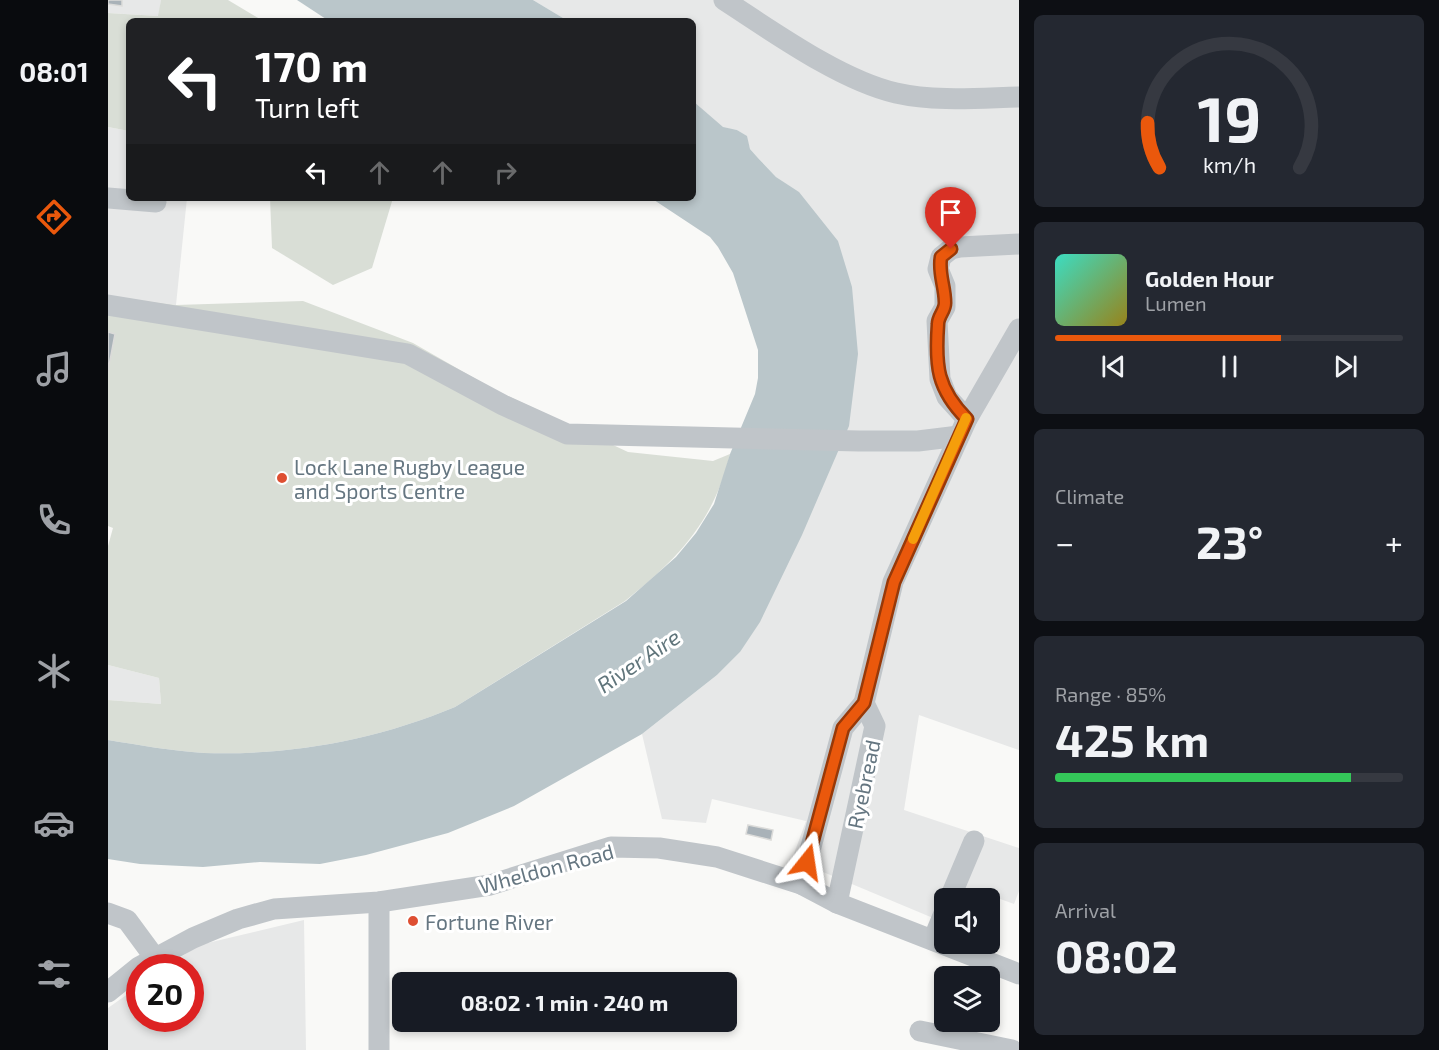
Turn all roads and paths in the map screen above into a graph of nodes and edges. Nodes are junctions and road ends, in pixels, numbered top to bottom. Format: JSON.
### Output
{"nodes":[{"id":1,"x":724,"y":0,"type":"edge"},
{"id":2,"x":1019,"y":97,"type":"edge"},
{"id":3,"x":108,"y":198,"type":"edge"},
{"id":4,"x":126,"y":200,"type":"edge"},
{"id":5,"x":144,"y":201,"type":"edge"},
{"id":6,"x":156,"y":202,"type":"dead end"},
{"id":7,"x":1019,"y":244,"type":"edge"},
{"id":8,"x":108,"y":305,"type":"edge"},
{"id":9,"x":1019,"y":329,"type":"edge"},
{"id":10,"x":963,"y":428,"type":"junction"},
{"id":11,"x":864,"y":703,"type":"junction"},
{"id":12,"x":974,"y":841,"type":"dead end"},
{"id":13,"x":801,"y":884,"type":"junction"},
{"id":14,"x":954,"y":888,"type":"edge"},
{"id":15,"x":379,"y":902,"type":"junction"},
{"id":16,"x":837,"y":903,"type":"junction"},
{"id":17,"x":108,"y":913,"type":"edge"},
{"id":18,"x":933,"y":940,"type":"joint"},
{"id":19,"x":152,"y":954,"type":"edge"},
{"id":20,"x":163,"y":954,"type":"edge"},
{"id":21,"x":1019,"y":974,"type":"edge"},
{"id":22,"x":126,"y":977,"type":"edge"},
{"id":23,"x":108,"y":992,"type":"edge"},
{"id":24,"x":920,"y":1031,"type":"dead end"},
{"id":25,"x":959,"y":1046,"type":"edge"},
{"id":26,"x":379,"y":1050,"type":"edge"},
{"id":27,"x":1012,"y":1050,"type":"edge"}],
"edges":[{"from":1,"to":2,"type":"street"},
{"from":3,"to":4,"type":"street"},
{"from":5,"to":6,"type":"street"},
{"from":7,"to":10,"type":"street"},
{"from":8,"to":10,"type":"street"},
{"from":9,"to":10,"type":"street","name":"Ryebread"},
{"from":10,"to":11,"type":"street","name":"Ryebread"},
{"from":11,"to":13,"type":"street","name":"Ryebread"},
{"from":11,"to":16,"type":"street","name":"Ryebread"},
{"from":12,"to":14,"type":"street"},
{"from":13,"to":15,"type":"street","name":"Wheldon Road"},
{"from":13,"to":16,"type":"street","name":"Wheldon Road"},
{"from":15,"to":20,"type":"street","name":"Wheldon Road"},
{"from":15,"to":26,"type":"street"},
{"from":16,"to":18,"type":"street","name":"Wheldon Road"},
{"from":17,"to":19,"type":"street"},
{"from":18,"to":21,"type":"street","name":"Wheldon Road"},
{"from":22,"to":23,"type":"street","name":"Wheldon Road"},
{"from":24,"to":25,"type":"street"},
{"from":25,"to":27,"type":"street"}]}
